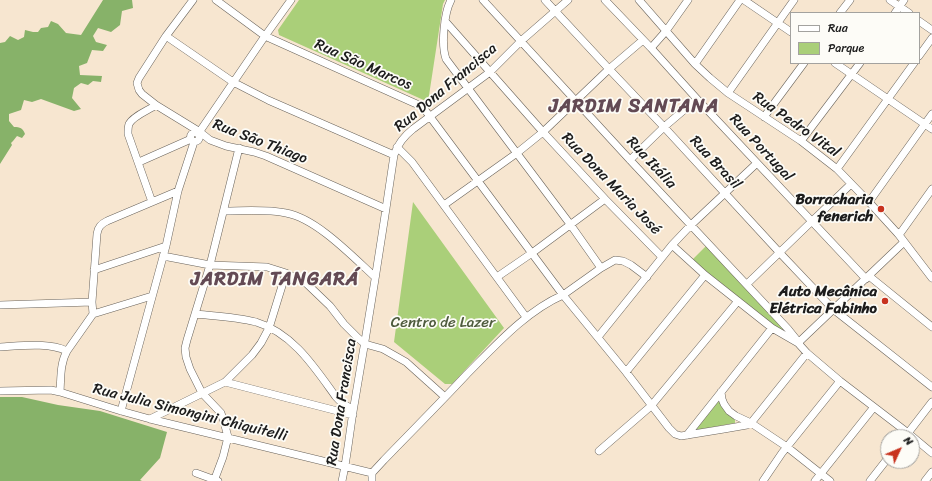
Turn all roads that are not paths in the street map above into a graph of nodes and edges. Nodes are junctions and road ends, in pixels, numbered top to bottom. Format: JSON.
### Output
{"nodes":[{"id":1,"x":193,"y":0,"type":"edge"},
{"id":2,"x":216,"y":0,"type":"edge"},
{"id":3,"x":291,"y":0,"type":"edge"},
{"id":4,"x":451,"y":0,"type":"edge"},
{"id":5,"x":483,"y":0,"type":"edge"},
{"id":6,"x":545,"y":0,"type":"edge"},
{"id":7,"x":568,"y":0,"type":"edge"},
{"id":8,"x":605,"y":0,"type":"edge"},
{"id":9,"x":639,"y":0,"type":"edge"},
{"id":10,"x":688,"y":0,"type":"edge"},
{"id":11,"x":740,"y":0,"type":"edge"},
{"id":12,"x":744,"y":0,"type":"edge"},
{"id":13,"x":794,"y":0,"type":"edge"},
{"id":14,"x":850,"y":0,"type":"edge"},
{"id":15,"x":890,"y":0,"type":"edge"},
{"id":16,"x":904,"y":0,"type":"edge"},
{"id":17,"x":897,"y":10,"type":"edge"},
{"id":18,"x":555,"y":11,"type":"junction"},
{"id":19,"x":841,"y":12,"type":"edge"},
{"id":20,"x":445,"y":21,"type":"junction"},
{"id":21,"x":920,"y":21,"type":"edge"},
{"id":22,"x":778,"y":23,"type":"junction"},
{"id":23,"x":932,"y":30,"type":"edge"},
{"id":24,"x":666,"y":31,"type":"junction"},
{"id":25,"x":790,"y":31,"type":"edge"},
{"id":26,"x":166,"y":36,"type":"junction"},
{"id":27,"x":265,"y":36,"type":"junction"},
{"id":28,"x":932,"y":38,"type":"edge"},
{"id":29,"x":643,"y":40,"type":"junction"},
{"id":30,"x":521,"y":41,"type":"junction"},
{"id":31,"x":651,"y":48,"type":"junction"},
{"id":32,"x":920,"y":55,"type":"edge"},
{"id":33,"x":695,"y":64,"type":"junction"},
{"id":34,"x":803,"y":64,"type":"edge"},
{"id":35,"x":837,"y":64,"type":"edge"},
{"id":36,"x":859,"y":64,"type":"edge"},
{"id":37,"x":913,"y":64,"type":"edge"},
{"id":38,"x":609,"y":69,"type":"junction"},
{"id":39,"x":490,"y":72,"type":"junction"},
{"id":40,"x":852,"y":74,"type":"junction"},
{"id":41,"x":233,"y":82,"type":"junction"},
{"id":42,"x":469,"y":88,"type":"junction"},
{"id":43,"x":728,"y":93,"type":"junction"},
{"id":44,"x":697,"y":99,"type":"junction"},
{"id":45,"x":888,"y":99,"type":"junction"},
{"id":46,"x":576,"y":100,"type":"junction"},
{"id":47,"x":156,"y":105,"type":"junction"},
{"id":48,"x":932,"y":114,"type":"edge"},
{"id":49,"x":430,"y":116,"type":"junction"},
{"id":50,"x":764,"y":117,"type":"junction"},
{"id":51,"x":925,"y":124,"type":"junction"},
{"id":52,"x":664,"y":127,"type":"junction"},
{"id":53,"x":932,"y":129,"type":"edge"},
{"id":54,"x":544,"y":132,"type":"junction"},
{"id":55,"x":199,"y":133,"type":"junction"},
{"id":56,"x":192,"y":140,"type":"junction"},
{"id":57,"x":801,"y":141,"type":"junction"},
{"id":58,"x":398,"y":147,"type":"junction"},
{"id":59,"x":239,"y":148,"type":"junction"},
{"id":60,"x":517,"y":154,"type":"junction"},
{"id":61,"x":394,"y":155,"type":"junction"},
{"id":62,"x":630,"y":160,"type":"junction"},
{"id":63,"x":139,"y":162,"type":"junction"},
{"id":64,"x":757,"y":163,"type":"junction"},
{"id":65,"x":837,"y":169,"type":"junction"},
{"id":66,"x":478,"y":181,"type":"junction"},
{"id":67,"x":851,"y":184,"type":"junction"},
{"id":68,"x":932,"y":189,"type":"edge"},
{"id":69,"x":178,"y":191,"type":"junction"},
{"id":70,"x":725,"y":193,"type":"junction"},
{"id":71,"x":605,"y":199,"type":"junction"},
{"id":72,"x":152,"y":202,"type":"junction"},
{"id":73,"x":869,"y":202,"type":"junction"},
{"id":74,"x":444,"y":205,"type":"junction"},
{"id":75,"x":386,"y":209,"type":"junction"},
{"id":76,"x":224,"y":211,"type":"junction"},
{"id":77,"x":812,"y":221,"type":"junction"},
{"id":78,"x":570,"y":224,"type":"junction"},
{"id":79,"x":691,"y":225,"type":"junction"},
{"id":80,"x":899,"y":235,"type":"junction"},
{"id":81,"x":904,"y":242,"type":"junction"},
{"id":82,"x":672,"y":245,"type":"junction"},
{"id":83,"x":166,"y":246,"type":"junction"},
{"id":84,"x":779,"y":252,"type":"junction"},
{"id":85,"x":532,"y":253,"type":"junction"},
{"id":86,"x":163,"y":256,"type":"junction"},
{"id":87,"x":662,"y":257,"type":"junction"},
{"id":88,"x":210,"y":265,"type":"junction"},
{"id":89,"x":601,"y":268,"type":"junction"},
{"id":90,"x":94,"y":270,"type":"junction"},
{"id":91,"x":286,"y":273,"type":"junction"},
{"id":92,"x":705,"y":275,"type":"junction"},
{"id":93,"x":375,"y":277,"type":"junction"},
{"id":94,"x":497,"y":277,"type":"junction"},
{"id":95,"x":647,"y":277,"type":"junction"},
{"id":96,"x":868,"y":278,"type":"junction"},
{"id":97,"x":932,"y":278,"type":"edge"},
{"id":98,"x":747,"y":284,"type":"junction"},
{"id":99,"x":563,"y":295,"type":"junction"},
{"id":100,"x":152,"y":296,"type":"junction"},
{"id":101,"x":738,"y":301,"type":"junction"},
{"id":102,"x":92,"y":302,"type":"junction"},
{"id":103,"x":0,"y":305,"type":"edge"},
{"id":104,"x":833,"y":309,"type":"junction"},
{"id":105,"x":93,"y":314,"type":"junction"},
{"id":106,"x":195,"y":314,"type":"junction"},
{"id":107,"x":526,"y":317,"type":"junction"},
{"id":108,"x":932,"y":327,"type":"edge"},
{"id":109,"x":269,"y":328,"type":"junction"},
{"id":110,"x":772,"y":328,"type":"junction"},
{"id":111,"x":598,"y":337,"type":"junction"},
{"id":112,"x":365,"y":344,"type":"junction"},
{"id":113,"x":798,"y":344,"type":"junction"},
{"id":114,"x":0,"y":347,"type":"edge"},
{"id":115,"x":66,"y":350,"type":"junction"},
{"id":116,"x":807,"y":353,"type":"junction"},
{"id":117,"x":626,"y":372,"type":"junction"},
{"id":118,"x":840,"y":381,"type":"junction"},
{"id":119,"x":225,"y":382,"type":"junction"},
{"id":120,"x":932,"y":387,"type":"edge"},
{"id":121,"x":0,"y":391,"type":"edge"},
{"id":122,"x":60,"y":392,"type":"junction"},
{"id":123,"x":202,"y":392,"type":"junction"},
{"id":124,"x":721,"y":392,"type":"junction"},
{"id":125,"x":445,"y":397,"type":"junction"},
{"id":126,"x":932,"y":402,"type":"edge"},
{"id":127,"x":651,"y":406,"type":"junction"},
{"id":128,"x":874,"y":407,"type":"junction"},
{"id":129,"x":121,"y":411,"type":"junction"},
{"id":130,"x":353,"y":412,"type":"junction"},
{"id":131,"x":150,"y":419,"type":"junction"},
{"id":132,"x":751,"y":423,"type":"junction"},
{"id":133,"x":900,"y":429,"type":"edge"},
{"id":134,"x":912,"y":429,"type":"edge"},
{"id":135,"x":687,"y":435,"type":"junction"},
{"id":136,"x":228,"y":437,"type":"junction"},
{"id":137,"x":920,"y":444,"type":"edge"},
{"id":138,"x":787,"y":447,"type":"junction"},
{"id":139,"x":599,"y":451,"type":"dead end"},
{"id":140,"x":932,"y":453,"type":"edge"},
{"id":141,"x":346,"y":466,"type":"junction"},
{"id":142,"x":880,"y":468,"type":"edge"},
{"id":143,"x":932,"y":472,"type":"edge"},
{"id":144,"x":196,"y":473,"type":"dead end"},
{"id":145,"x":372,"y":473,"type":"junction"},
{"id":146,"x":820,"y":474,"type":"junction"},
{"id":147,"x":216,"y":481,"type":"edge"},
{"id":148,"x":342,"y":481,"type":"edge"},
{"id":149,"x":372,"y":481,"type":"edge"},
{"id":150,"x":763,"y":481,"type":"edge"},
{"id":151,"x":815,"y":481,"type":"edge"},
{"id":152,"x":830,"y":481,"type":"edge"},
{"id":153,"x":870,"y":481,"type":"edge"},
{"id":154,"x":925,"y":481,"type":"edge"}],
"edges":[{"from":1,"to":26,"type":"street"},
{"from":2,"to":27,"type":"street","name":"Rua São Marcos"},
{"from":3,"to":27,"type":"street"},
{"from":4,"to":20,"type":"street"},
{"from":5,"to":30,"type":"street","name":"Rua Itália"},
{"from":6,"to":18,"type":"street","name":"Rua Brasil"},
{"from":7,"to":18,"type":"street","name":"Rua Dona Francisca"},
{"from":8,"to":29,"type":"street","name":"Rua Portugal"},
{"from":9,"to":24,"type":"street","name":"Rua Pedro Vital"},
{"from":10,"to":24,"type":"street"},
{"from":11,"to":33,"type":"street"},
{"from":12,"to":22,"type":"street"},
{"from":13,"to":22,"type":"street"},
{"from":14,"to":19,"type":"street"},
{"from":15,"to":17,"type":"street"},
{"from":16,"to":17,"type":"street"},
{"from":18,"to":30,"type":"street","name":"Rua Dona Francisca"},
{"from":18,"to":38,"type":"street","name":"Rua Brasil"},
{"from":20,"to":39,"type":"street","name":"Rua Dona Maria José"},
{"from":20,"to":42,"type":"street"},
{"from":21,"to":23,"type":"street"},
{"from":22,"to":25,"type":"street"},
{"from":22,"to":43,"type":"street"},
{"from":24,"to":31,"type":"street"},
{"from":24,"to":33,"type":"street","name":"Rua Pedro Vital"},
{"from":26,"to":41,"type":"street"},
{"from":26,"to":47,"type":"street","name":"Rua São Thiago"},
{"from":27,"to":41,"type":"street"},
{"from":27,"to":49,"type":"street","name":"Rua São Marcos"},
{"from":28,"to":32,"type":"street"},
{"from":29,"to":31,"type":"street","name":"Rua Portugal"},
{"from":29,"to":38,"type":"street"},
{"from":30,"to":39,"type":"street","name":"Rua Dona Francisca"},
{"from":30,"to":46,"type":"street","name":"Rua Itália"},
{"from":31,"to":44,"type":"street","name":"Rua Portugal"},
{"from":33,"to":43,"type":"street","name":"Rua Pedro Vital"},
{"from":34,"to":50,"type":"street"},
{"from":35,"to":40,"type":"street"},
{"from":36,"to":40,"type":"street"},
{"from":37,"to":45,"type":"street"},
{"from":38,"to":46,"type":"street"},
{"from":38,"to":52,"type":"street","name":"Rua Brasil"},
{"from":39,"to":42,"type":"street","name":"Rua Dona Francisca"},
{"from":39,"to":54,"type":"street","name":"Rua Dona Maria José"},
{"from":40,"to":45,"type":"street"},
{"from":40,"to":57,"type":"street"},
{"from":41,"to":55,"type":"street"},
{"from":41,"to":61,"type":"street"},
{"from":42,"to":49,"type":"street","name":"Rua Dona Francisca"},
{"from":42,"to":60,"type":"street"},
{"from":43,"to":50,"type":"street","name":"Rua Pedro Vital"},
{"from":44,"to":52,"type":"street"},
{"from":44,"to":64,"type":"street","name":"Rua Portugal"},
{"from":45,"to":51,"type":"street"},
{"from":45,"to":65,"type":"street"},
{"from":46,"to":54,"type":"street"},
{"from":46,"to":62,"type":"street","name":"Rua Itália"},
{"from":47,"to":55,"type":"street","name":"Rua São Thiago"},
{"from":47,"to":63,"type":"street"},
{"from":48,"to":51,"type":"street"},
{"from":49,"to":58,"type":"street","name":"Rua Dona Francisca"},
{"from":49,"to":66,"type":"street","name":"Rua São Marcos"},
{"from":50,"to":57,"type":"street","name":"Rua Pedro Vital"},
{"from":51,"to":53,"type":"street"},
{"from":51,"to":73,"type":"street"},
{"from":52,"to":62,"type":"street"},
{"from":52,"to":70,"type":"street","name":"Rua Brasil"},
{"from":54,"to":60,"type":"street"},
{"from":54,"to":71,"type":"street","name":"Rua Dona Maria José"},
{"from":55,"to":56,"type":"street"},
{"from":55,"to":59,"type":"street","name":"Rua São Thiago"},
{"from":56,"to":63,"type":"street"},
{"from":56,"to":69,"type":"street"},
{"from":57,"to":65,"type":"street","name":"Rua Pedro Vital"},
{"from":58,"to":61,"type":"street","name":"Rua Dona Francisca"},
{"from":58,"to":74,"type":"street"},
{"from":59,"to":75,"type":"street","name":"Rua São Thiago"},
{"from":59,"to":76,"type":"street"},
{"from":60,"to":66,"type":"street"},
{"from":60,"to":78,"type":"street"},
{"from":61,"to":75,"type":"street","name":"Rua Dona Francisca"},
{"from":62,"to":79,"type":"street","name":"Rua Itália"},
{"from":63,"to":72,"type":"street"},
{"from":64,"to":70,"type":"street"},
{"from":64,"to":77,"type":"street","name":"Rua Portugal"},
{"from":65,"to":67,"type":"street","name":"Rua Pedro Vital"},
{"from":66,"to":74,"type":"street"},
{"from":66,"to":85,"type":"street","name":"Rua São Marcos"},
{"from":67,"to":73,"type":"street","name":"Rua Pedro Vital"},
{"from":67,"to":77,"type":"street"},
{"from":68,"to":80,"type":"street"},
{"from":69,"to":72,"type":"street"},
{"from":69,"to":83,"type":"street"},
{"from":70,"to":79,"type":"street"},
{"from":70,"to":84,"type":"street","name":"Rua Brasil"},
{"from":71,"to":78,"type":"street"},
{"from":71,"to":87,"type":"street","name":"Rua Dona Maria José"},
{"from":72,"to":90,"type":"street"},
{"from":73,"to":80,"type":"street","name":"Rua Pedro Vital"},
{"from":74,"to":94,"type":"street"},
{"from":75,"to":93,"type":"street","name":"Rua Dona Francisca"},
{"from":76,"to":88,"type":"street"},
{"from":76,"to":93,"type":"street"},
{"from":77,"to":84,"type":"street"},
{"from":77,"to":96,"type":"street","name":"Rua Portugal"},
{"from":78,"to":85,"type":"street"},
{"from":78,"to":89,"type":"street"},
{"from":79,"to":82,"type":"street"},
{"from":79,"to":98,"type":"street","name":"Rua Itália"},
{"from":80,"to":81,"type":"street","name":"Rua Pedro Vital"},
{"from":81,"to":96,"type":"street"},
{"from":81,"to":97,"type":"street","name":"Rua Pedro Vital"},
{"from":82,"to":87,"type":"street"},
{"from":82,"to":92,"type":"street"},
{"from":83,"to":86,"type":"street"},
{"from":83,"to":90,"type":"street"},
{"from":84,"to":98,"type":"street"},
{"from":84,"to":104,"type":"street","name":"Rua Brasil"},
{"from":85,"to":94,"type":"street"},
{"from":85,"to":99,"type":"street","name":"Rua São Marcos"},
{"from":86,"to":88,"type":"street"},
{"from":86,"to":100,"type":"street"},
{"from":87,"to":95,"type":"street"},
{"from":88,"to":91,"type":"street"},
{"from":88,"to":106,"type":"street"},
{"from":89,"to":95,"type":"street"},
{"from":89,"to":99,"type":"street"},
{"from":90,"to":102,"type":"street"},
{"from":91,"to":109,"type":"street"},
{"from":91,"to":112,"type":"street"},
{"from":92,"to":101,"type":"street"},
{"from":92,"to":117,"type":"street"},
{"from":93,"to":112,"type":"street","name":"Rua Dona Francisca"},
{"from":94,"to":107,"type":"street"},
{"from":95,"to":111,"type":"street"},
{"from":96,"to":104,"type":"street"},
{"from":96,"to":108,"type":"street","name":"Rua Portugal"},
{"from":98,"to":113,"type":"street","name":"Rua Itália"},
{"from":99,"to":107,"type":"street"},
{"from":99,"to":111,"type":"street","name":"Rua São Marcos"},
{"from":100,"to":105,"type":"street"},
{"from":100,"to":129,"type":"street"},
{"from":101,"to":110,"type":"street"},
{"from":101,"to":127,"type":"street"},
{"from":102,"to":103,"type":"street"},
{"from":102,"to":105,"type":"street"},
{"from":104,"to":113,"type":"street"},
{"from":104,"to":120,"type":"street","name":"Rua Brasil"},
{"from":105,"to":115,"type":"street"},
{"from":106,"to":109,"type":"street"},
{"from":106,"to":123,"type":"street"},
{"from":107,"to":125,"type":"street"},
{"from":109,"to":119,"type":"street"},
{"from":109,"to":130,"type":"street"},
{"from":110,"to":113,"type":"street"},
{"from":110,"to":124,"type":"street"},
{"from":111,"to":117,"type":"street","name":"Rua São Marcos"},
{"from":112,"to":125,"type":"street"},
{"from":112,"to":130,"type":"street","name":"Rua Dona Francisca"},
{"from":113,"to":116,"type":"street"},
{"from":114,"to":115,"type":"street"},
{"from":115,"to":122,"type":"street"},
{"from":116,"to":118,"type":"street"},
{"from":116,"to":132,"type":"street"},
{"from":117,"to":127,"type":"street","name":"Rua São Marcos"},
{"from":118,"to":128,"type":"street"},
{"from":118,"to":138,"type":"street"},
{"from":119,"to":123,"type":"street"},
{"from":119,"to":130,"type":"street"},
{"from":121,"to":122,"type":"street","name":"Rua Julia Simongini Chiquitelli"},
{"from":122,"to":129,"type":"street","name":"Rua Julia Simongini Chiquitelli"},
{"from":123,"to":131,"type":"street"},
{"from":123,"to":136,"type":"street"},
{"from":124,"to":132,"type":"street"},
{"from":124,"to":135,"type":"street"},
{"from":125,"to":145,"type":"street"},
{"from":126,"to":134,"type":"street"},
{"from":127,"to":135,"type":"street","name":"Rua São Marcos"},
{"from":127,"to":139,"type":"street"},
{"from":128,"to":133,"type":"street"},
{"from":128,"to":146,"type":"street"},
{"from":129,"to":131,"type":"street","name":"Rua Julia Simongini Chiquitelli"},
{"from":130,"to":141,"type":"street","name":"Rua Dona Francisca"},
{"from":131,"to":136,"type":"street","name":"Rua Julia Simongini Chiquitelli"},
{"from":132,"to":135,"type":"street"},
{"from":132,"to":138,"type":"street"},
{"from":136,"to":141,"type":"street","name":"Rua Julia Simongini Chiquitelli"},
{"from":136,"to":147,"type":"street"},
{"from":137,"to":140,"type":"street"},
{"from":138,"to":146,"type":"street"},
{"from":138,"to":150,"type":"street"},
{"from":141,"to":145,"type":"street","name":"Rua Julia Simongini Chiquitelli"},
{"from":141,"to":148,"type":"street","name":"Rua Dona Francisca"},
{"from":142,"to":153,"type":"street"},
{"from":143,"to":154,"type":"street"},
{"from":144,"to":147,"type":"street"},
{"from":145,"to":149,"type":"street"},
{"from":146,"to":151,"type":"street"},
{"from":146,"to":152,"type":"street"}]}
